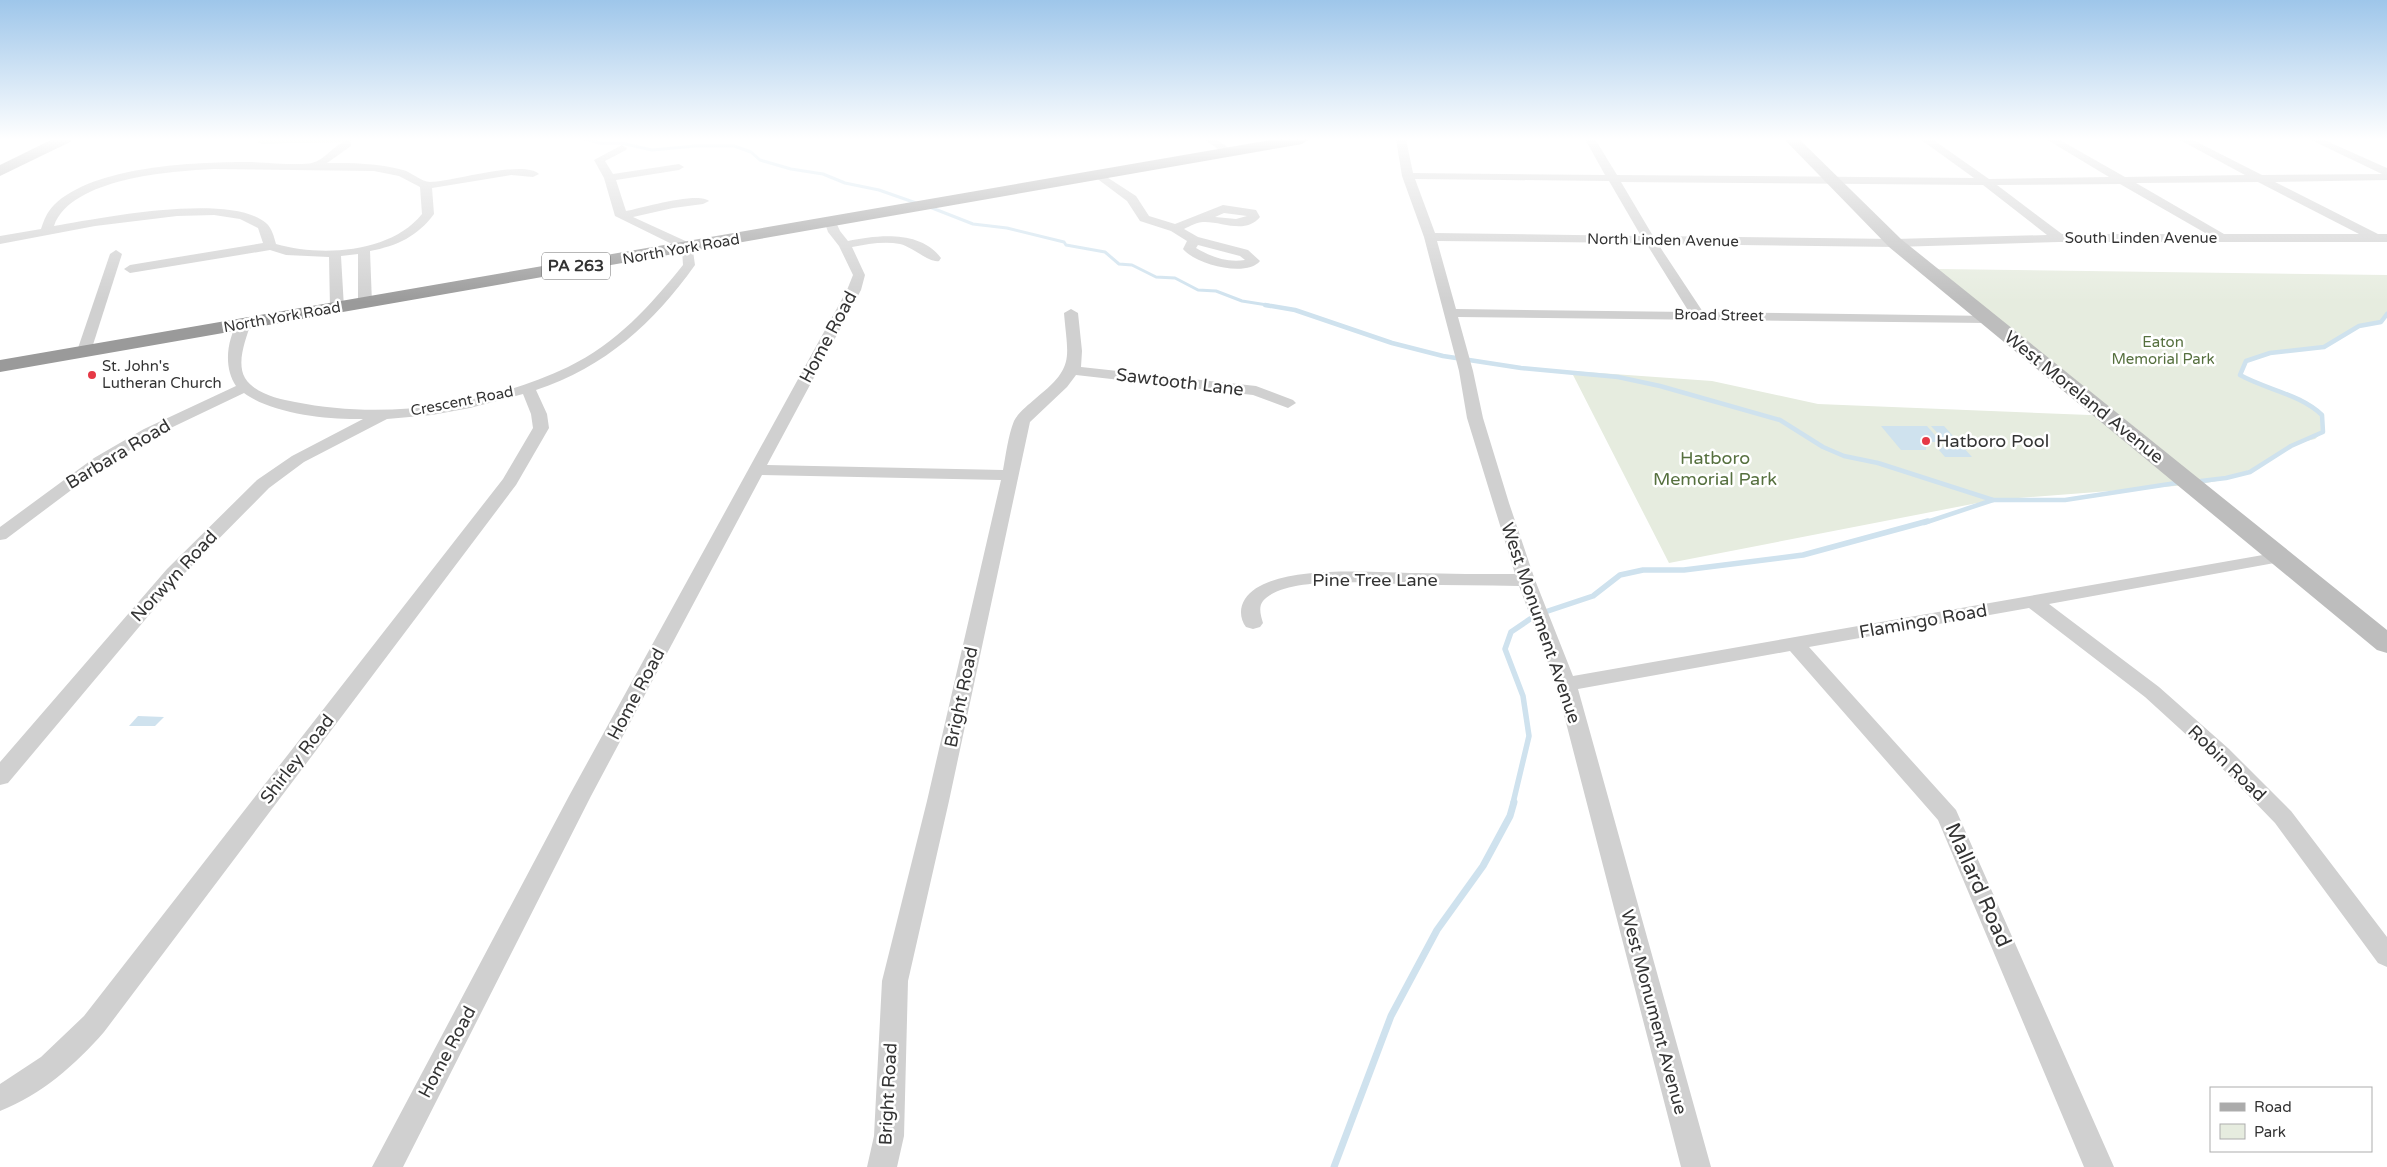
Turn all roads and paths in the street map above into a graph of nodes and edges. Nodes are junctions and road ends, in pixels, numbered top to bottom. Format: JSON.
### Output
{"nodes":[{"id":1,"x":84,"y":193,"type":"edge"},
{"id":2,"x":427,"y":193,"type":"edge"},
{"id":3,"x":614,"y":193,"type":"edge"},
{"id":4,"x":992,"y":193,"type":"edge"},
{"id":5,"x":1123,"y":193,"type":"edge"},
{"id":6,"x":1414,"y":193,"type":"edge"},
{"id":7,"x":1622,"y":193,"type":"edge"},
{"id":8,"x":1846,"y":193,"type":"edge"},
{"id":9,"x":2001,"y":193,"type":"edge"},
{"id":10,"x":2144,"y":193,"type":"edge"},
{"id":11,"x":2291,"y":193,"type":"edge"},
{"id":12,"x":703,"y":201,"type":"dead end"},
{"id":13,"x":621,"y":216,"type":"junction"},
{"id":14,"x":1202,"y":218,"type":"dead end"},
{"id":15,"x":831,"y":222,"type":"junction"},
{"id":16,"x":1176,"y":228,"type":"junction"},
{"id":17,"x":46,"y":232,"type":"junction"},
{"id":18,"x":1430,"y":237,"type":"junction"},
{"id":19,"x":2059,"y":238,"type":"junction"},
{"id":20,"x":2223,"y":238,"type":"junction"},
{"id":21,"x":2382,"y":238,"type":"edge"},
{"id":22,"x":1649,"y":239,"type":"junction"},
{"id":23,"x":0,"y":240,"type":"edge"},
{"id":24,"x":1194,"y":240,"type":"dead end"},
{"id":25,"x":1895,"y":242,"type":"junction"},
{"id":26,"x":845,"y":245,"type":"junction"},
{"id":27,"x":270,"y":246,"type":"junction"},
{"id":28,"x":688,"y":247,"type":"junction"},
{"id":29,"x":364,"y":249,"type":"junction"},
{"id":30,"x":116,"y":254,"type":"dead end"},
{"id":31,"x":335,"y":254,"type":"junction"},
{"id":32,"x":935,"y":258,"type":"dead end"},
{"id":33,"x":130,"y":269,"type":"dead end"},
{"id":34,"x":364,"y":303,"type":"junction"},
{"id":35,"x":337,"y":308,"type":"junction"},
{"id":36,"x":1071,"y":313,"type":"dead end"},
{"id":37,"x":1450,"y":313,"type":"junction"},
{"id":38,"x":1698,"y":315,"type":"junction"},
{"id":39,"x":1987,"y":319,"type":"junction"},
{"id":40,"x":244,"y":323,"type":"junction"},
{"id":41,"x":84,"y":351,"type":"junction"},
{"id":42,"x":1462,"y":359,"type":"joint"},
{"id":43,"x":0,"y":366,"type":"edge"},
{"id":44,"x":1070,"y":370,"type":"junction"},
{"id":45,"x":245,"y":387,"type":"junction"},
{"id":46,"x":528,"y":388,"type":"junction"},
{"id":47,"x":1288,"y":403,"type":"dead end"},
{"id":48,"x":382,"y":416,"type":"junction"},
{"id":49,"x":757,"y":470,"type":"junction"},
{"id":50,"x":1009,"y":475,"type":"junction"},
{"id":51,"x":0,"y":535,"type":"edge"},
{"id":52,"x":2280,"y":557,"type":"junction"},
{"id":53,"x":1529,"y":588,"type":"junction"},
{"id":54,"x":2034,"y":602,"type":"junction"},
{"id":55,"x":1253,"y":623,"type":"dead end"},
{"id":56,"x":1794,"y":643,"type":"junction"},
{"id":57,"x":2387,"y":644,"type":"edge"},
{"id":58,"x":1566,"y":684,"type":"junction"},
{"id":59,"x":0,"y":777,"type":"edge"},
{"id":60,"x":2387,"y":956,"type":"edge"},
{"id":61,"x":0,"y":1098,"type":"edge"},
{"id":62,"x":387,"y":1167,"type":"edge"},
{"id":63,"x":882,"y":1167,"type":"edge"},
{"id":64,"x":1696,"y":1167,"type":"edge"},
{"id":65,"x":2099,"y":1167,"type":"edge"}],
"edges":[{"from":1,"to":17,"type":"street"},
{"from":2,"to":29,"type":"street"},
{"from":3,"to":13,"type":"street"},
{"from":4,"to":15,"type":"highway","name":"North York Road","number":"PA 263"},
{"from":5,"to":16,"type":"street"},
{"from":6,"to":18,"type":"street","name":"West Monument Avenue"},
{"from":7,"to":22,"type":"street"},
{"from":8,"to":25,"type":"street","name":"West Moreland Avenue"},
{"from":9,"to":19,"type":"street"},
{"from":10,"to":20,"type":"street"},
{"from":11,"to":21,"type":"street"},
{"from":12,"to":13,"type":"street"},
{"from":13,"to":28,"type":"street"},
{"from":14,"to":16,"type":"street"},
{"from":15,"to":26,"type":"street","name":"Home Road"},
{"from":15,"to":28,"type":"highway","name":"North York Road","number":"PA 263"},
{"from":16,"to":24,"type":"street"},
{"from":17,"to":23,"type":"street"},
{"from":17,"to":27,"type":"street"},
{"from":18,"to":22,"type":"street","name":"North Linden Avenue"},
{"from":18,"to":37,"type":"street","name":"West Monument Avenue"},
{"from":19,"to":20,"type":"street","name":"South Linden Avenue"},
{"from":19,"to":25,"type":"street","name":"South Linden Avenue"},
{"from":20,"to":21,"type":"street","name":"South Linden Avenue"},
{"from":22,"to":25,"type":"street","name":"North Linden Avenue"},
{"from":22,"to":38,"type":"street"},
{"from":25,"to":39,"type":"street","name":"West Moreland Avenue"},
{"from":26,"to":32,"type":"street"},
{"from":26,"to":49,"type":"street","name":"Home Road"},
{"from":27,"to":31,"type":"street"},
{"from":27,"to":33,"type":"street"},
{"from":28,"to":34,"type":"highway","name":"North York Road","number":"PA 263"},
{"from":28,"to":46,"type":"street","name":"Crescent Road"},
{"from":29,"to":31,"type":"street"},
{"from":29,"to":34,"type":"street"},
{"from":30,"to":41,"type":"street"},
{"from":31,"to":35,"type":"street"},
{"from":34,"to":35,"type":"highway","name":"North York Road","number":"PA 263"},
{"from":35,"to":40,"type":"highway","name":"North York Road","number":"PA 263"},
{"from":36,"to":44,"type":"street"},
{"from":37,"to":38,"type":"street","name":"Broad Street"},
{"from":37,"to":42,"type":"street","name":"West Monument Avenue"},
{"from":38,"to":39,"type":"street","name":"Broad Street"},
{"from":39,"to":52,"type":"street","name":"West Moreland Avenue"},
{"from":40,"to":41,"type":"highway","name":"North York Road","number":"PA 263"},
{"from":40,"to":45,"type":"street"},
{"from":41,"to":43,"type":"highway","name":"North York Road","number":"PA 263"},
{"from":42,"to":53,"type":"street","name":"West Monument Avenue"},
{"from":44,"to":47,"type":"street","name":"Sawtooth Lane"},
{"from":44,"to":50,"type":"street","name":"Bright Road"},
{"from":45,"to":48,"type":"street","name":"Crescent Road"},
{"from":45,"to":51,"type":"street","name":"Barbara Road"},
{"from":46,"to":48,"type":"street","name":"Crescent Road"},
{"from":46,"to":61,"type":"street","name":"Shirley Road"},
{"from":48,"to":59,"type":"street","name":"Norwyn Road"},
{"from":49,"to":50,"type":"street"},
{"from":49,"to":62,"type":"street","name":"Home Road"},
{"from":50,"to":63,"type":"street","name":"Bright Road"},
{"from":52,"to":54,"type":"street","name":"Flamingo Road"},
{"from":52,"to":57,"type":"street","name":"West Moreland Avenue"},
{"from":53,"to":55,"type":"street","name":"Pine Tree Lane"},
{"from":53,"to":58,"type":"street","name":"West Monument Avenue"},
{"from":54,"to":56,"type":"street","name":"Flamingo Road"},
{"from":54,"to":60,"type":"street","name":"Robin Road"},
{"from":56,"to":58,"type":"street","name":"Flamingo Road"},
{"from":56,"to":65,"type":"street","name":"Mallard Road"},
{"from":58,"to":64,"type":"street","name":"West Monument Avenue"}]}
